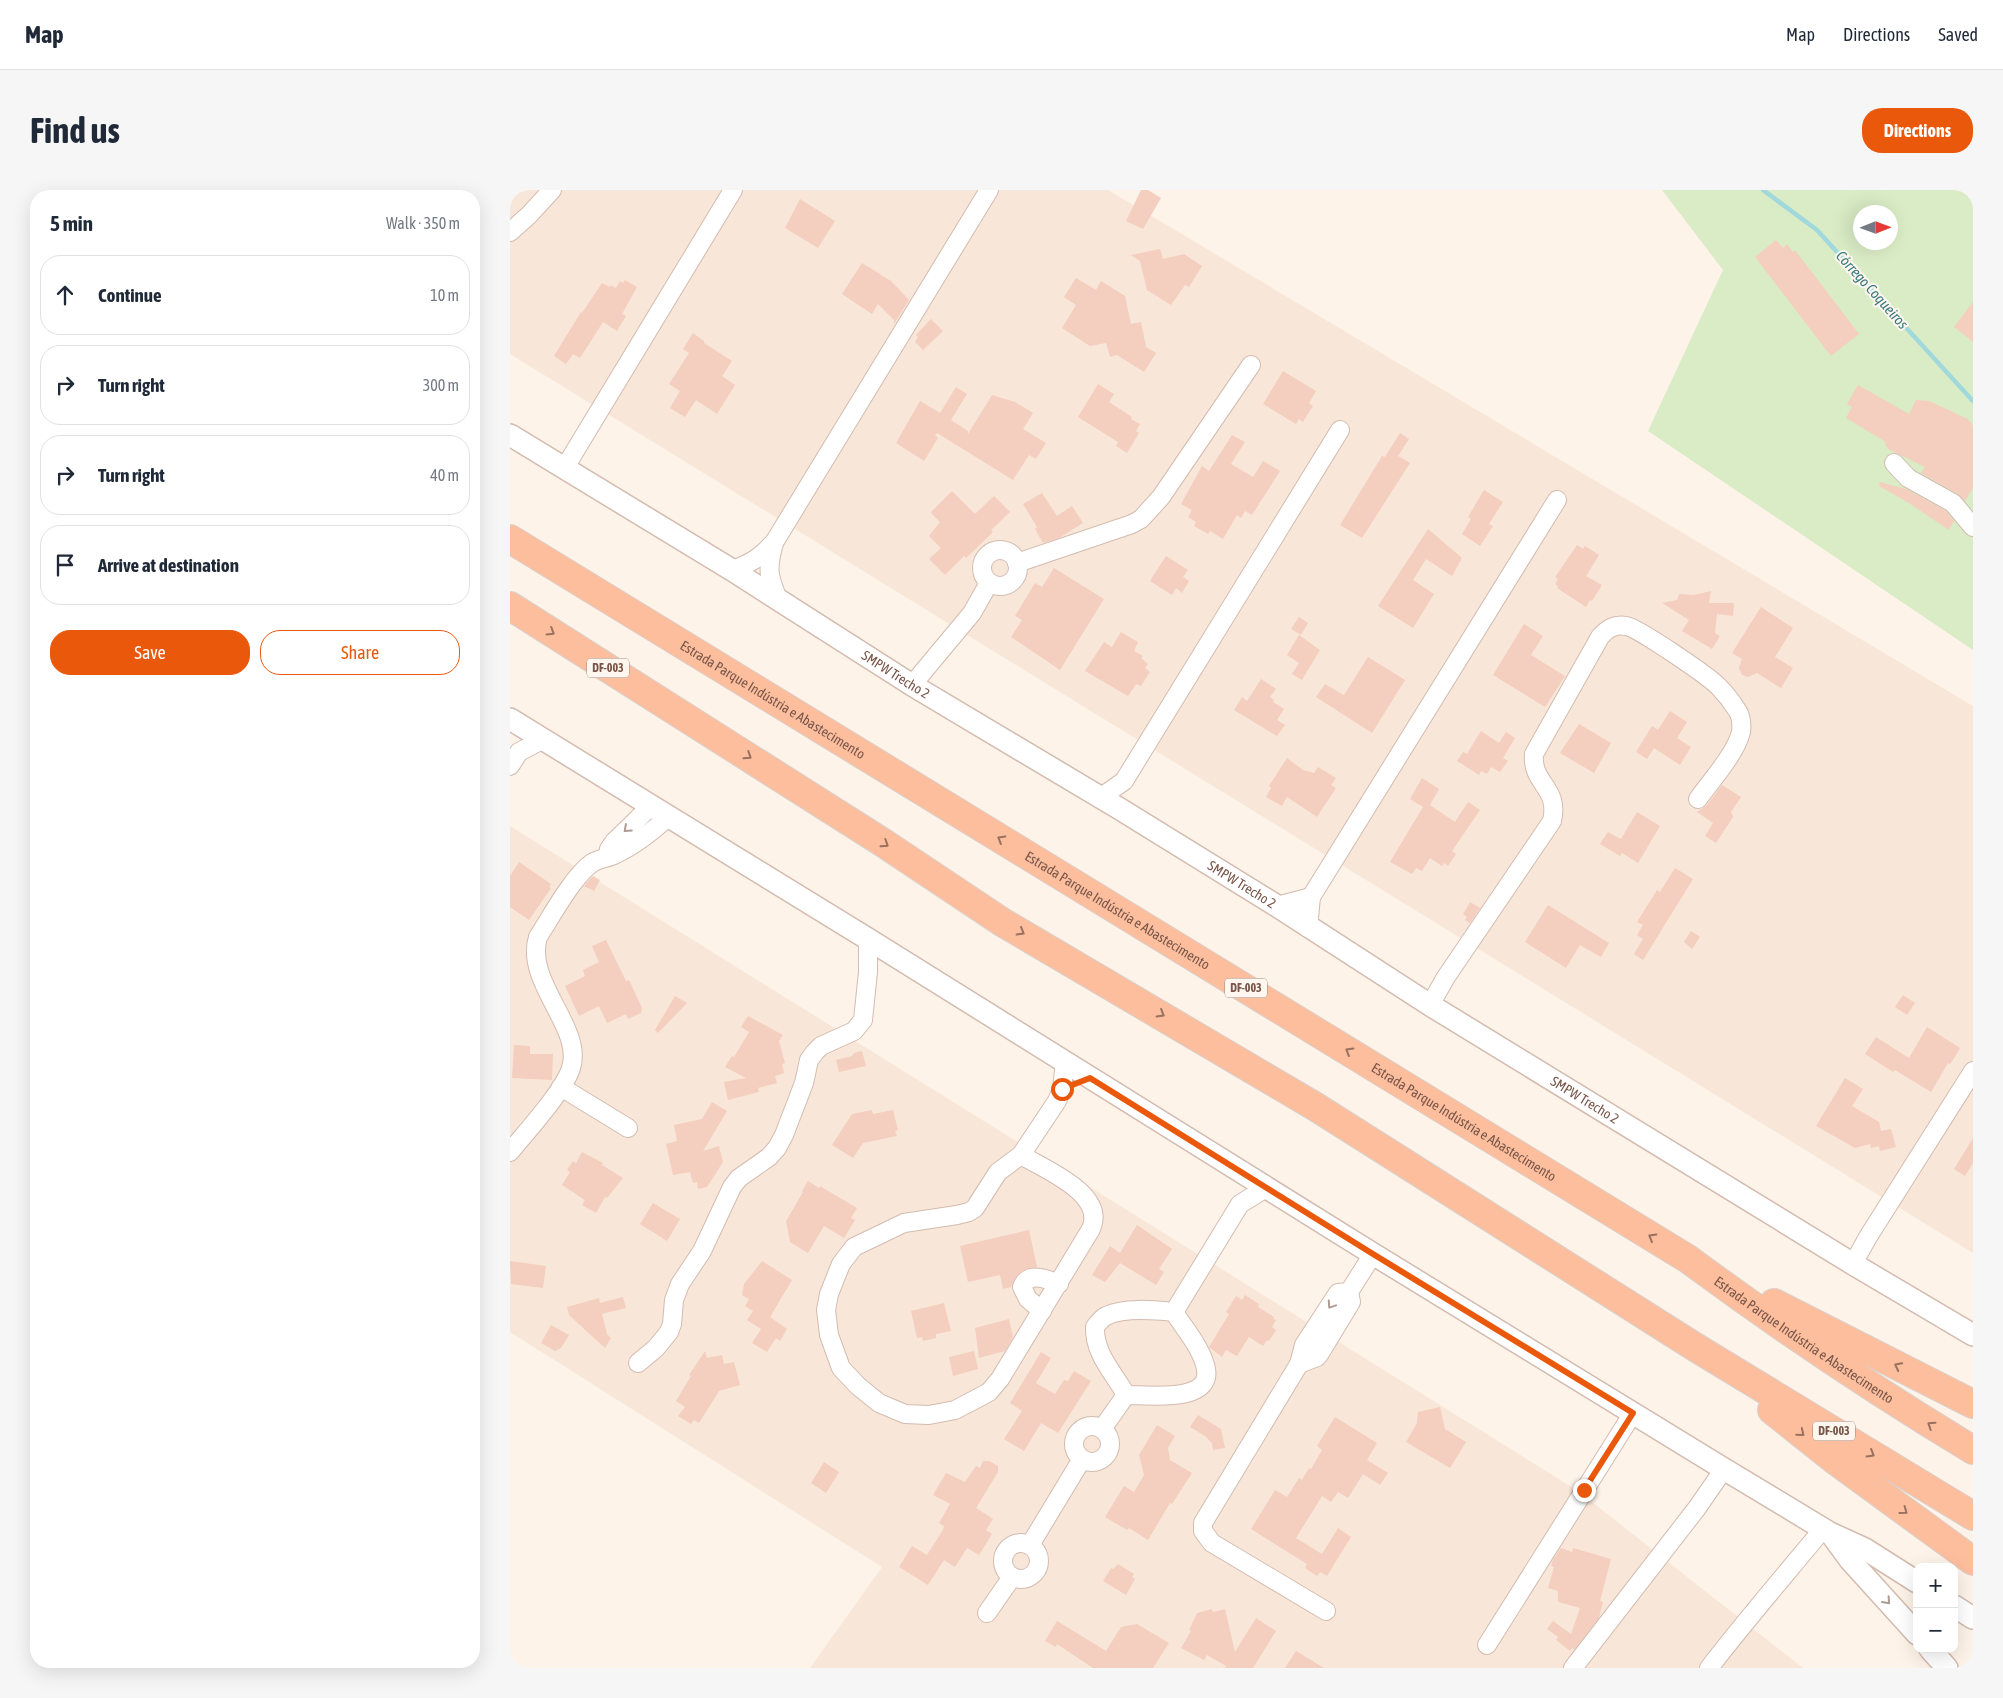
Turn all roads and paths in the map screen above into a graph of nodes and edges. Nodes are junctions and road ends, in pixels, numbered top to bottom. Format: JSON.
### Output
{"nodes":[{"id":1,"x":552,"y":190,"type":"edge"},
{"id":2,"x":733,"y":190,"type":"edge"},
{"id":3,"x":989,"y":190,"type":"edge"},
{"id":4,"x":510,"y":232,"type":"edge"},
{"id":5,"x":1251,"y":365,"type":"dead end"},
{"id":6,"x":1340,"y":430,"type":"dead end"},
{"id":7,"x":510,"y":435,"type":"edge"},
{"id":8,"x":1894,"y":463,"type":"dead end"},
{"id":9,"x":564,"y":468,"type":"junction"},
{"id":10,"x":1557,"y":500,"type":"dead end"},
{"id":11,"x":1973,"y":527,"type":"edge"},
{"id":12,"x":510,"y":539,"type":"edge"},
{"id":13,"x":775,"y":541,"type":"junction"},
{"id":14,"x":1017,"y":563,"type":"junction"},
{"id":15,"x":732,"y":570,"type":"junction"},
{"id":16,"x":989,"y":583,"type":"junction"},
{"id":17,"x":778,"y":599,"type":"junction"},
{"id":18,"x":510,"y":606,"type":"edge"},
{"id":19,"x":912,"y":685,"type":"junction"},
{"id":20,"x":515,"y":722,"type":"edge"},
{"id":21,"x":542,"y":740,"type":"junction"},
{"id":22,"x":515,"y":759,"type":"edge"},
{"id":23,"x":1124,"y":781,"type":"junction"},
{"id":24,"x":1100,"y":798,"type":"junction"},
{"id":25,"x":1698,"y":799,"type":"dead end"},
{"id":26,"x":1120,"y":809,"type":"junction"},
{"id":27,"x":660,"y":811,"type":"junction"},
{"id":28,"x":1311,"y":897,"type":"junction"},
{"id":29,"x":1277,"y":906,"type":"junction"},
{"id":30,"x":1308,"y":928,"type":"junction"},
{"id":31,"x":868,"y":939,"type":"junction"},
{"id":32,"x":1430,"y":1005,"type":"junction"},
{"id":33,"x":1064,"y":1061,"type":"junction"},
{"id":34,"x":1973,"y":1071,"type":"edge"},
{"id":35,"x":1090,"y":1078,"type":"junction"},
{"id":36,"x":561,"y":1087,"type":"junction"},
{"id":37,"x":1062,"y":1089,"type":"junction"},
{"id":38,"x":628,"y":1128,"type":"dead end"},
{"id":39,"x":510,"y":1152,"type":"edge"},
{"id":40,"x":1020,"y":1156,"type":"junction"},
{"id":41,"x":1245,"y":1174,"type":"junction"},
{"id":42,"x":1266,"y":1188,"type":"junction"},
{"id":43,"x":1240,"y":1204,"type":"junction"},
{"id":44,"x":1373,"y":1254,"type":"junction"},
{"id":45,"x":1688,"y":1259,"type":"junction"},
{"id":46,"x":1853,"y":1264,"type":"junction"},
{"id":47,"x":1059,"y":1284,"type":"junction"},
{"id":48,"x":1042,"y":1311,"type":"junction"},
{"id":49,"x":1174,"y":1312,"type":"junction"},
{"id":50,"x":1973,"y":1335,"type":"edge"},
{"id":51,"x":1695,"y":1347,"type":"junction"},
{"id":52,"x":638,"y":1363,"type":"dead end"},
{"id":53,"x":1126,"y":1394,"type":"junction"},
{"id":54,"x":1973,"y":1404,"type":"edge"},
{"id":55,"x":1633,"y":1413,"type":"junction"},
{"id":56,"x":1973,"y":1450,"type":"edge"},
{"id":57,"x":1724,"y":1469,"type":"junction"},
{"id":58,"x":1973,"y":1516,"type":"edge"},
{"id":59,"x":1827,"y":1531,"type":"junction"},
{"id":60,"x":1030,"y":1545,"type":"junction"},
{"id":61,"x":1973,"y":1561,"type":"edge"},
{"id":62,"x":1012,"y":1577,"type":"junction"},
{"id":63,"x":1913,"y":1580,"type":"edge"},
{"id":64,"x":1957,"y":1608,"type":"edge"},
{"id":65,"x":1326,"y":1611,"type":"dead end"},
{"id":66,"x":987,"y":1613,"type":"dead end"},
{"id":67,"x":1973,"y":1618,"type":"edge"},
{"id":68,"x":1913,"y":1630,"type":"edge"},
{"id":69,"x":1487,"y":1645,"type":"dead end"},
{"id":70,"x":1934,"y":1653,"type":"edge"},
{"id":71,"x":1573,"y":1668,"type":"edge"},
{"id":72,"x":1709,"y":1668,"type":"edge"},
{"id":73,"x":1947,"y":1668,"type":"edge"}],
"edges":[{"from":1,"to":4,"type":"street"},
{"from":2,"to":9,"type":"street"},
{"from":3,"to":13,"type":"street"},
{"from":5,"to":14,"type":"street"},
{"from":6,"to":23,"type":"street"},
{"from":7,"to":9,"type":"street","name":"SMPW Trecho 2"},
{"from":8,"to":11,"type":"street"},
{"from":9,"to":15,"type":"street","name":"SMPW Trecho 2"},
{"from":10,"to":28,"type":"street"},
{"from":45,"to":12,"type":"highway","name":"Estrada Parque Indústria e Abastecimento","number":"DF-003","one_way":true},
{"from":13,"to":15,"type":"street"},
{"from":13,"to":17,"type":"street"},
{"from":14,"to":16,"type":"street"},
{"from":14,"to":16,"type":"street"},
{"from":15,"to":17,"type":"street","name":"SMPW Trecho 2"},
{"from":16,"to":19,"type":"street"},
{"from":17,"to":19,"type":"street","name":"SMPW Trecho 2"},
{"from":18,"to":51,"type":"highway","number":"DF-003","one_way":true},
{"from":19,"to":24,"type":"street","name":"SMPW Trecho 2"},
{"from":20,"to":21,"type":"street"},
{"from":20,"to":22,"type":"street"},
{"from":21,"to":22,"type":"street"},
{"from":21,"to":27,"type":"street"},
{"from":23,"to":24,"type":"street"},
{"from":23,"to":26,"type":"street"},
{"from":24,"to":26,"type":"street","name":"SMPW Trecho 2"},
{"from":25,"to":32,"type":"street"},
{"from":26,"to":29,"type":"street","name":"SMPW Trecho 2"},
{"from":27,"to":31,"type":"street"},
{"from":27,"to":36,"type":"street"},
{"from":28,"to":29,"type":"street"},
{"from":28,"to":30,"type":"street"},
{"from":29,"to":30,"type":"street","name":"SMPW Trecho 2"},
{"from":30,"to":32,"type":"street","name":"SMPW Trecho 2"},
{"from":31,"to":33,"type":"street"},
{"from":31,"to":52,"type":"street"},
{"from":32,"to":46,"type":"street","name":"SMPW Trecho 2"},
{"from":33,"to":35,"type":"street"},
{"from":33,"to":37,"type":"street"},
{"from":34,"to":46,"type":"street"},
{"from":35,"to":37,"type":"street"},
{"from":35,"to":41,"type":"street"},
{"from":36,"to":38,"type":"street"},
{"from":36,"to":39,"type":"street"},
{"from":37,"to":40,"type":"street"},
{"from":40,"to":47,"type":"street"},
{"from":40,"to":48,"type":"street"},
{"from":41,"to":42,"type":"street"},
{"from":41,"to":43,"type":"street"},
{"from":42,"to":43,"type":"street"},
{"from":42,"to":44,"type":"street"},
{"from":43,"to":49,"type":"street"},
{"from":44,"to":55,"type":"street"},
{"from":44,"to":65,"type":"street"},
{"from":54,"to":45,"type":"highway","one_way":true},
{"from":56,"to":45,"type":"highway","name":"Estrada Parque Indústria e Abastecimento","number":"DF-003","one_way":true},
{"from":46,"to":50,"type":"street","name":"SMPW Trecho 2"},
{"from":47,"to":48,"type":"street"},
{"from":47,"to":48,"type":"street"},
{"from":49,"to":53,"type":"street"},
{"from":49,"to":53,"type":"street"},
{"from":51,"to":58,"type":"highway","number":"DF-003","one_way":true},
{"from":51,"to":61,"type":"highway","one_way":true},
{"from":53,"to":60,"type":"street"},
{"from":55,"to":57,"type":"street"},
{"from":55,"to":69,"type":"street"},
{"from":57,"to":59,"type":"street"},
{"from":57,"to":71,"type":"street"},
{"from":59,"to":63,"type":"street"},
{"from":59,"to":68,"type":"street","one_way":true},
{"from":59,"to":72,"type":"street"},
{"from":60,"to":62,"type":"street"},
{"from":60,"to":62,"type":"street"},
{"from":62,"to":66,"type":"street"},
{"from":64,"to":67,"type":"street"},
{"from":70,"to":73,"type":"street"}]}
